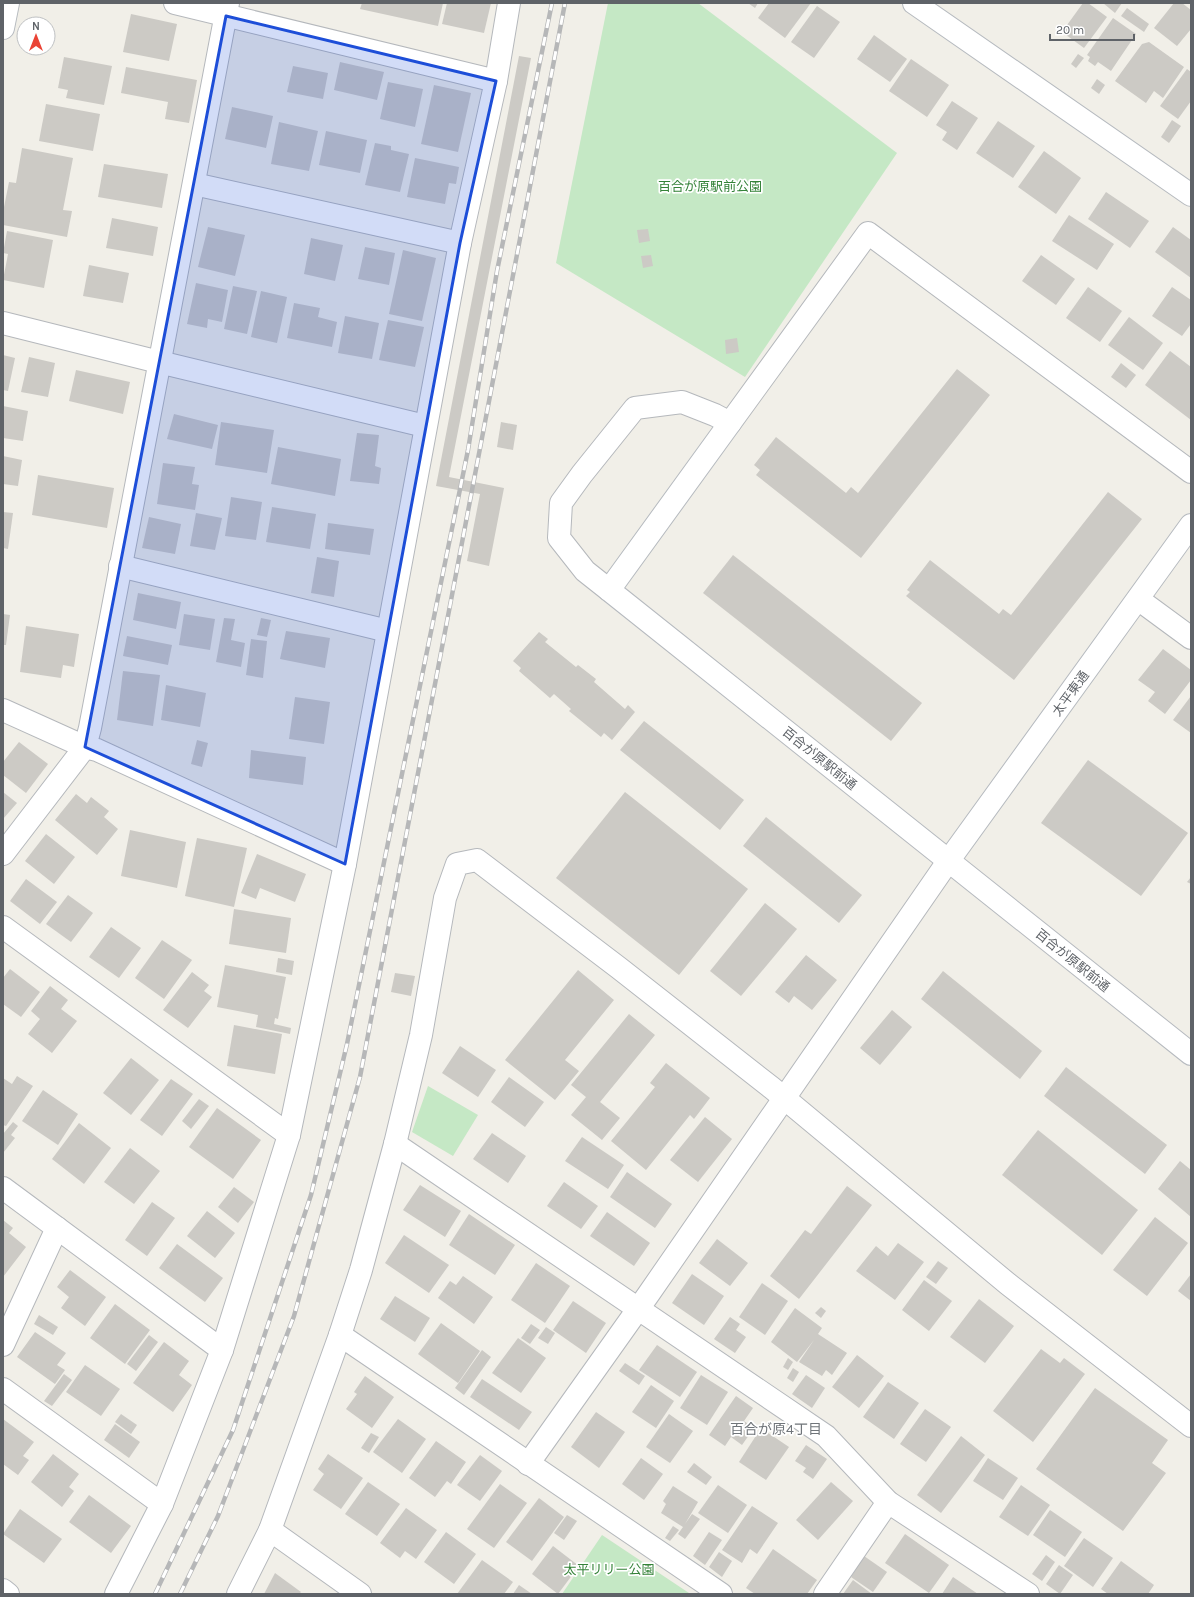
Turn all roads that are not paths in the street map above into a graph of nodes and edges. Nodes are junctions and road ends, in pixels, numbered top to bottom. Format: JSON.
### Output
{"nodes":[{"id":1,"x":8,"y":3,"type":"edge"},
{"id":2,"x":175,"y":3,"type":"edge"},
{"id":3,"x":509,"y":3,"type":"edge"},
{"id":4,"x":914,"y":3,"type":"edge"},
{"id":5,"x":227,"y":9,"type":"edge"},
{"id":6,"x":3,"y":28,"type":"edge"},
{"id":7,"x":496,"y":81,"type":"junction"},
{"id":8,"x":194,"y":184,"type":"junction"},
{"id":9,"x":1191,"y":195,"type":"edge"},
{"id":10,"x":460,"y":243,"type":"junction"},
{"id":11,"x":3,"y":323,"type":"edge"},
{"id":12,"x":159,"y":362,"type":"junction"},
{"id":13,"x":730,"y":423,"type":"junction"},
{"id":14,"x":425,"y":426,"type":"junction"},
{"id":15,"x":1191,"y":472,"type":"edge"},
{"id":16,"x":1191,"y":525,"type":"edge"},
{"id":17,"x":120,"y":566,"type":"junction"},
{"id":18,"x":609,"y":590,"type":"junction"},
{"id":19,"x":1138,"y":598,"type":"junction"},
{"id":20,"x":388,"y":631,"type":"junction"},
{"id":21,"x":1191,"y":638,"type":"edge"},
{"id":22,"x":3,"y":710,"type":"edge"},
{"id":23,"x":85,"y":747,"type":"junction"},
{"id":24,"x":3,"y":854,"type":"edge"},
{"id":25,"x":949,"y":860,"type":"junction"},
{"id":26,"x":345,"y":864,"type":"junction"},
{"id":27,"x":3,"y":927,"type":"edge"},
{"id":28,"x":1191,"y":1054,"type":"edge"},
{"id":29,"x":784,"y":1098,"type":"junction"},
{"id":30,"x":289,"y":1135,"type":"junction"},
{"id":31,"x":395,"y":1144,"type":"junction"},
{"id":32,"x":3,"y":1188,"type":"edge"},
{"id":33,"x":58,"y":1228,"type":"junction"},
{"id":34,"x":638,"y":1309,"type":"junction"},
{"id":35,"x":340,"y":1335,"type":"junction"},
{"id":36,"x":3,"y":1345,"type":"edge"},
{"id":37,"x":222,"y":1350,"type":"junction"},
{"id":38,"x":3,"y":1388,"type":"edge"},
{"id":39,"x":1191,"y":1426,"type":"edge"},
{"id":40,"x":528,"y":1464,"type":"junction"},
{"id":41,"x":888,"y":1502,"type":"junction"},
{"id":42,"x":162,"y":1504,"type":"junction"},
{"id":43,"x":270,"y":1530,"type":"junction"},
{"id":44,"x":3,"y":1590,"type":"edge"},
{"id":45,"x":8,"y":1594,"type":"edge"},
{"id":46,"x":116,"y":1594,"type":"edge"},
{"id":47,"x":238,"y":1594,"type":"edge"},
{"id":48,"x":360,"y":1594,"type":"edge"},
{"id":49,"x":721,"y":1594,"type":"edge"},
{"id":50,"x":825,"y":1594,"type":"edge"},
{"id":51,"x":1028,"y":1594,"type":"edge"}],
"edges":[{"from":1,"to":6,"type":"street"},
{"from":2,"to":5,"type":"street"},
{"from":3,"to":7,"type":"street"},
{"from":4,"to":9,"type":"street"},
{"from":5,"to":7,"type":"street"},
{"from":5,"to":8,"type":"street"},
{"from":7,"to":10,"type":"street"},
{"from":8,"to":10,"type":"street"},
{"from":8,"to":12,"type":"street"},
{"from":10,"to":14,"type":"street"},
{"from":11,"to":12,"type":"street"},
{"from":12,"to":14,"type":"street"},
{"from":12,"to":17,"type":"street"},
{"from":13,"to":15,"type":"street"},
{"from":13,"to":18,"type":"street"},
{"from":13,"to":18,"type":"street","name":"百合が原駅前通"},
{"from":14,"to":20,"type":"street"},
{"from":16,"to":19,"type":"street","name":"太平東通"},
{"from":17,"to":20,"type":"street"},
{"from":17,"to":23,"type":"street"},
{"from":18,"to":25,"type":"street","name":"百合が原駅前通"},
{"from":19,"to":21,"type":"street"},
{"from":19,"to":25,"type":"street","name":"太平東通"},
{"from":20,"to":26,"type":"street"},
{"from":22,"to":23,"type":"street"},
{"from":23,"to":24,"type":"street"},
{"from":23,"to":26,"type":"street"},
{"from":25,"to":28,"type":"street","name":"百合が原駅前通"},
{"from":25,"to":29,"type":"street","name":"太平東通"},
{"from":26,"to":30,"type":"street"},
{"from":27,"to":30,"type":"street"},
{"from":29,"to":31,"type":"street"},
{"from":29,"to":34,"type":"street","name":"太平東通"},
{"from":29,"to":39,"type":"street"},
{"from":30,"to":37,"type":"street"},
{"from":31,"to":34,"type":"street"},
{"from":31,"to":35,"type":"street"},
{"from":32,"to":33,"type":"street"},
{"from":33,"to":36,"type":"street"},
{"from":33,"to":37,"type":"street"},
{"from":34,"to":40,"type":"street","name":"太平東通"},
{"from":34,"to":41,"type":"street"},
{"from":35,"to":40,"type":"street"},
{"from":35,"to":43,"type":"street"},
{"from":37,"to":42,"type":"street"},
{"from":38,"to":42,"type":"street"},
{"from":40,"to":49,"type":"street"},
{"from":41,"to":50,"type":"street"},
{"from":41,"to":51,"type":"street"},
{"from":42,"to":46,"type":"street"},
{"from":43,"to":47,"type":"street"},
{"from":43,"to":48,"type":"street"},
{"from":44,"to":45,"type":"street"}]}
